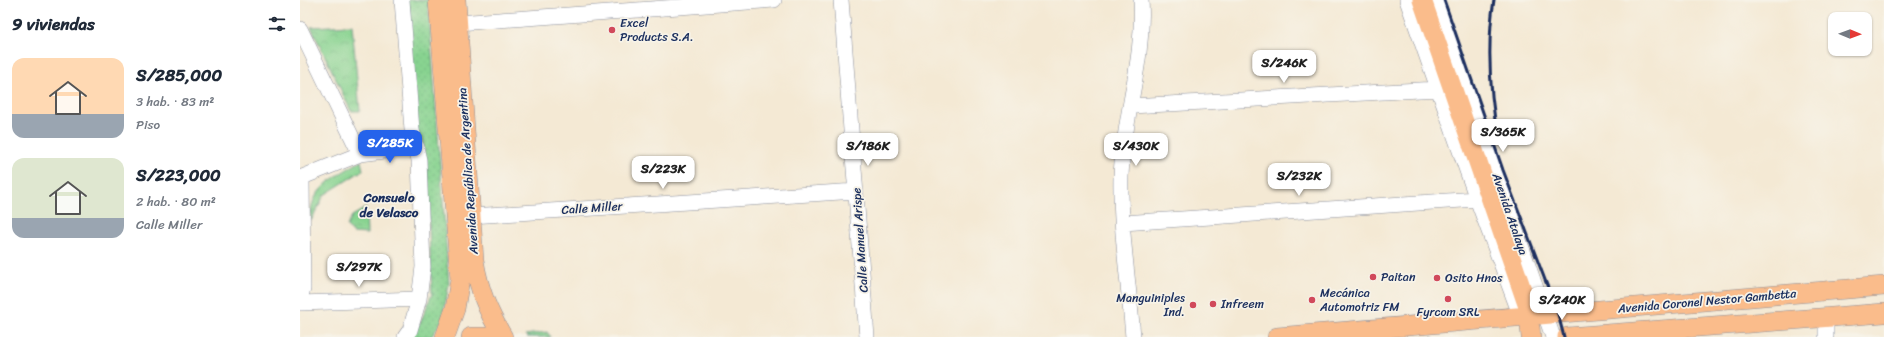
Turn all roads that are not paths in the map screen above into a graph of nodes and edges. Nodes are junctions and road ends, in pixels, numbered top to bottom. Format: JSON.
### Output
{"nodes":[{"id":1,"x":402,"y":0,"type":"edge"},
{"id":2,"x":438,"y":0,"type":"edge"},
{"id":3,"x":456,"y":0,"type":"edge"},
{"id":4,"x":774,"y":0,"type":"edge"},
{"id":5,"x":841,"y":0,"type":"edge"},
{"id":6,"x":1141,"y":0,"type":"edge"},
{"id":7,"x":1407,"y":0,"type":"edge"},
{"id":8,"x":1422,"y":0,"type":"edge"},
{"id":9,"x":1435,"y":0,"type":"edge"},
{"id":10,"x":458,"y":23,"type":"junction"},
{"id":11,"x":300,"y":29,"type":"edge"},
{"id":12,"x":1438,"y":89,"type":"junction"},
{"id":13,"x":1131,"y":106,"type":"junction"},
{"id":14,"x":417,"y":147,"type":"junction"},
{"id":15,"x":360,"y":154,"type":"junction"},
{"id":16,"x":301,"y":178,"type":"edge"},
{"id":17,"x":856,"y":190,"type":"junction"},
{"id":18,"x":1477,"y":199,"type":"junction"},
{"id":19,"x":471,"y":216,"type":"junction"},
{"id":20,"x":1123,"y":223,"type":"junction"},
{"id":21,"x":1884,"y":286,"type":"edge"},
{"id":22,"x":300,"y":299,"type":"edge"},
{"id":23,"x":419,"y":299,"type":"junction"},
{"id":24,"x":300,"y":303,"type":"edge"},
{"id":25,"x":1884,"y":313,"type":"edge"},
{"id":26,"x":1532,"y":316,"type":"junction"},
{"id":27,"x":1826,"y":318,"type":"junction"},
{"id":28,"x":1687,"y":332,"type":"edge"},
{"id":29,"x":1637,"y":334,"type":"edge"},
{"id":30,"x":405,"y":337,"type":"edge"},
{"id":31,"x":445,"y":337,"type":"edge"},
{"id":32,"x":471,"y":337,"type":"edge"},
{"id":33,"x":498,"y":337,"type":"edge"},
{"id":34,"x":503,"y":337,"type":"edge"},
{"id":35,"x":867,"y":337,"type":"edge"},
{"id":36,"x":1133,"y":337,"type":"edge"},
{"id":37,"x":1277,"y":337,"type":"edge"},
{"id":38,"x":1531,"y":337,"type":"edge"},
{"id":39,"x":1553,"y":337,"type":"edge"},
{"id":40,"x":1567,"y":337,"type":"edge"},
{"id":41,"x":1826,"y":337,"type":"edge"}],
"edges":[{"from":1,"to":14,"type":"street"},
{"from":2,"to":31,"type":"main road","name":"Avenida República de Argentina"},
{"from":3,"to":10,"type":"main road","name":"Avenida República de Argentina"},
{"from":4,"to":10,"type":"street"},
{"from":5,"to":17,"type":"street","name":"Calle Manuel Arispe"},
{"from":6,"to":13,"type":"street"},
{"from":7,"to":12,"type":"street","name":"Avenida Atalaya"},
{"from":8,"to":26,"type":"main road","name":"Avenida Atalaya"},
{"from":9,"to":26,"type":"street","name":"Avenida Atalaya"},
{"from":10,"to":19,"type":"main road","name":"Avenida República de Argentina"},
{"from":11,"to":15,"type":"street"},
{"from":12,"to":13,"type":"street"},
{"from":12,"to":18,"type":"street","name":"Avenida Atalaya"},
{"from":13,"to":20,"type":"street"},
{"from":14,"to":15,"type":"street"},
{"from":14,"to":23,"type":"street"},
{"from":15,"to":16,"type":"street"},
{"from":16,"to":22,"type":"street"},
{"from":17,"to":19,"type":"street","name":"Calle Miller"},
{"from":17,"to":35,"type":"street","name":"Calle Manuel Arispe"},
{"from":18,"to":20,"type":"street"},
{"from":18,"to":26,"type":"street","name":"Avenida Atalaya"},
{"from":19,"to":34,"type":"main road","name":"Avenida República de Argentina"},
{"from":20,"to":36,"type":"street"},
{"from":21,"to":26,"type":"main road","name":"Avenida Coronel Nestor Gambetta"},
{"from":23,"to":24,"type":"street"},
{"from":23,"to":30,"type":"street"},
{"from":25,"to":27,"type":"main road","name":"Avenida Coronel Nestor Gambetta"},
{"from":26,"to":37,"type":"main road","name":"Avenida Coronel Nestor Gambetta"},
{"from":26,"to":38,"type":"main road","name":"Avenida Atalaya"},
{"from":26,"to":39,"type":"street","name":"Avenida Atalaya"},
{"from":27,"to":28,"type":"main road","name":"Avenida Coronel Nestor Gambetta"},
{"from":27,"to":41,"type":"street"},
{"from":28,"to":29,"type":"main road","name":"Avenida Coronel Nestor Gambetta"},
{"from":29,"to":40,"type":"main road","name":"Avenida Coronel Nestor Gambetta"},
{"from":32,"to":33,"type":"main road"}]}
